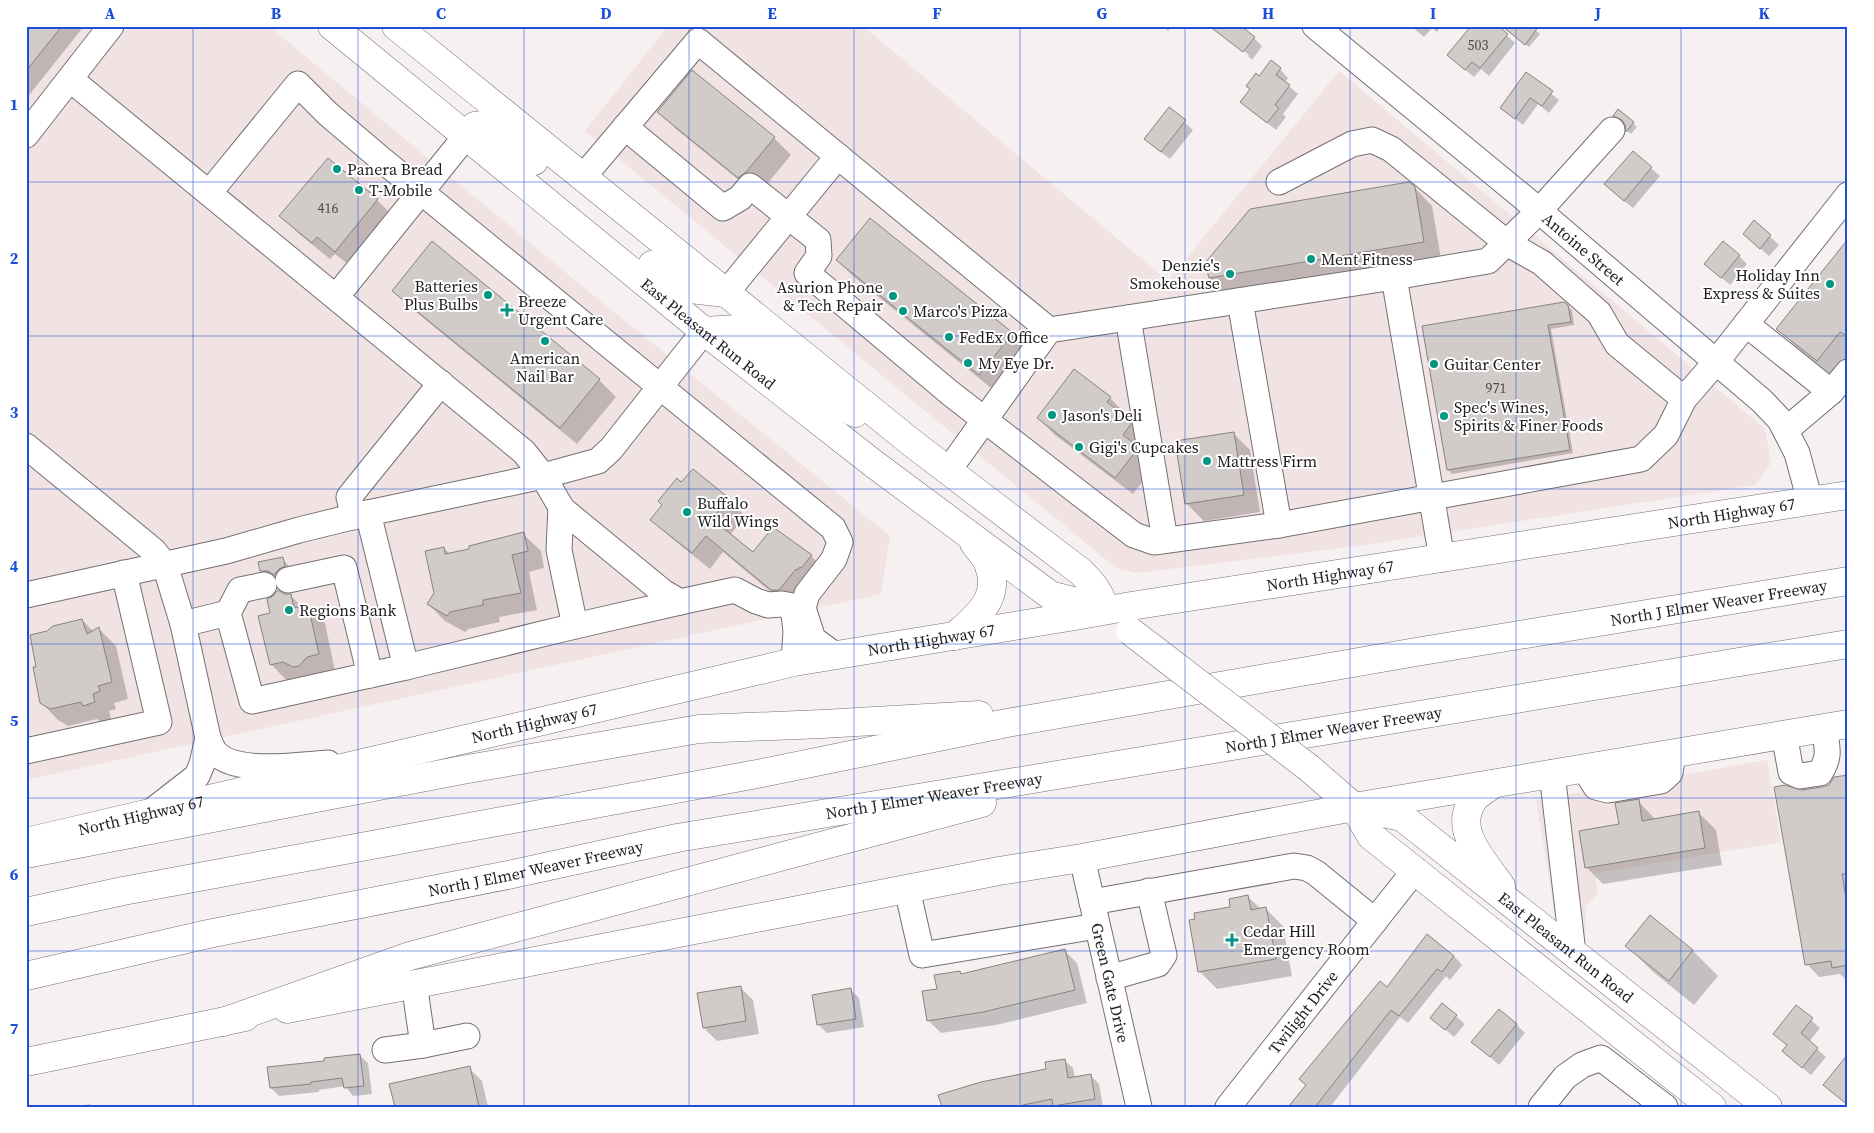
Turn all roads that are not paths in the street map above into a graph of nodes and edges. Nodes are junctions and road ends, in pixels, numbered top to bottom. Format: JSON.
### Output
{"nodes":[{"id":1,"x":111,"y":26,"type":"edge"},
{"id":2,"x":332,"y":26,"type":"edge"},
{"id":3,"x":396,"y":26,"type":"edge"},
{"id":4,"x":1315,"y":26,"type":"edge"},
{"id":5,"x":70,"y":79,"type":"junction"},
{"id":6,"x":625,"y":128,"type":"junction"},
{"id":7,"x":1612,"y":130,"type":"dead end"},
{"id":8,"x":26,"y":135,"type":"edge"},
{"id":9,"x":466,"y":136,"type":"junction"},
{"id":10,"x":838,"y":156,"type":"junction"},
{"id":11,"x":583,"y":177,"type":"junction"},
{"id":12,"x":1279,"y":182,"type":"dead end"},
{"id":13,"x":530,"y":189,"type":"junction"},
{"id":14,"x":422,"y":192,"type":"junction"},
{"id":15,"x":208,"y":193,"type":"junction"},
{"id":16,"x":1848,"y":195,"type":"edge"},
{"id":17,"x":610,"y":199,"type":"junction"},
{"id":18,"x":1539,"y":211,"type":"junction"},
{"id":19,"x":789,"y":217,"type":"junction"},
{"id":20,"x":1507,"y":243,"type":"junction"},
{"id":21,"x":1394,"y":277,"type":"junction"},
{"id":22,"x":726,"y":293,"type":"junction"},
{"id":23,"x":336,"y":298,"type":"junction"},
{"id":24,"x":1240,"y":300,"type":"junction"},
{"id":25,"x":1128,"y":318,"type":"junction"},
{"id":26,"x":1746,"y":324,"type":"junction"},
{"id":27,"x":1050,"y":330,"type":"junction"},
{"id":28,"x":704,"y":331,"type":"junction"},
{"id":29,"x":1716,"y":362,"type":"junction"},
{"id":30,"x":1848,"y":372,"type":"edge"},
{"id":31,"x":441,"y":384,"type":"junction"},
{"id":32,"x":661,"y":386,"type":"junction"},
{"id":33,"x":1831,"y":392,"type":"junction"},
{"id":34,"x":1684,"y":399,"type":"junction"},
{"id":35,"x":985,"y":420,"type":"junction"},
{"id":36,"x":1786,"y":430,"type":"junction"},
{"id":37,"x":912,"y":443,"type":"junction"},
{"id":38,"x":26,"y":446,"type":"edge"},
{"id":39,"x":948,"y":471,"type":"junction"},
{"id":40,"x":543,"y":476,"type":"junction"},
{"id":41,"x":1848,"y":495,"type":"edge"},
{"id":42,"x":1431,"y":497,"type":"junction"},
{"id":43,"x":1810,"y":501,"type":"junction"},
{"id":44,"x":561,"y":507,"type":"junction"},
{"id":45,"x":361,"y":515,"type":"junction"},
{"id":46,"x":1279,"y":524,"type":"junction"},
{"id":47,"x":968,"y":534,"type":"junction"},
{"id":48,"x":1165,"y":540,"type":"junction"},
{"id":49,"x":1442,"y":559,"type":"junction"},
{"id":50,"x":165,"y":565,"type":"junction"},
{"id":51,"x":124,"y":573,"type":"junction"},
{"id":52,"x":288,"y":580,"type":"dead end"},
{"id":53,"x":1848,"y":581,"type":"edge"},
{"id":54,"x":264,"y":585,"type":"dead end"},
{"id":55,"x":26,"y":595,"type":"edge"},
{"id":56,"x":680,"y":602,"type":"junction"},
{"id":57,"x":793,"y":604,"type":"junction"},
{"id":58,"x":1105,"y":610,"type":"junction"},
{"id":59,"x":228,"y":613,"type":"junction"},
{"id":60,"x":183,"y":624,"type":"junction"},
{"id":61,"x":575,"y":626,"type":"junction"},
{"id":62,"x":955,"y":636,"type":"junction"},
{"id":63,"x":1848,"y":644,"type":"edge"},
{"id":64,"x":835,"y":655,"type":"junction"},
{"id":65,"x":794,"y":662,"type":"junction"},
{"id":66,"x":406,"y":667,"type":"junction"},
{"id":67,"x":370,"y":675,"type":"junction"},
{"id":68,"x":1098,"y":708,"type":"junction"},
{"id":69,"x":1836,"y":726,"type":"edge"},
{"id":70,"x":1784,"y":734,"type":"junction"},
{"id":71,"x":208,"y":738,"type":"junction"},
{"id":72,"x":26,"y":752,"type":"edge"},
{"id":73,"x":1153,"y":759,"type":"junction"},
{"id":74,"x":363,"y":762,"type":"junction"},
{"id":75,"x":1552,"y":774,"type":"junction"},
{"id":76,"x":1493,"y":784,"type":"junction"},
{"id":77,"x":1354,"y":807,"type":"junction"},
{"id":78,"x":152,"y":812,"type":"junction"},
{"id":79,"x":26,"y":842,"type":"edge"},
{"id":80,"x":26,"y":854,"type":"edge"},
{"id":81,"x":1082,"y":858,"type":"junction"},
{"id":82,"x":1415,"y":870,"type":"junction"},
{"id":83,"x":907,"y":889,"type":"junction"},
{"id":84,"x":1149,"y":892,"type":"junction"},
{"id":85,"x":1518,"y":909,"type":"junction"},
{"id":86,"x":26,"y":912,"type":"edge"},
{"id":87,"x":1095,"y":914,"type":"junction"},
{"id":88,"x":1375,"y":921,"type":"junction"},
{"id":89,"x":1573,"y":952,"type":"junction"},
{"id":90,"x":26,"y":976,"type":"edge"},
{"id":91,"x":1109,"y":978,"type":"junction"},
{"id":92,"x":414,"y":984,"type":"junction"},
{"id":93,"x":223,"y":1022,"type":"junction"},
{"id":94,"x":467,"y":1036,"type":"dead end"},
{"id":95,"x":423,"y":1044,"type":"junction"},
{"id":96,"x":385,"y":1050,"type":"dead end"},
{"id":97,"x":26,"y":1062,"type":"edge"},
{"id":98,"x":1139,"y":1107,"type":"edge"},
{"id":99,"x":1228,"y":1107,"type":"edge"},
{"id":100,"x":1541,"y":1107,"type":"edge"},
{"id":101,"x":1665,"y":1107,"type":"edge"},
{"id":102,"x":1712,"y":1107,"type":"edge"},
{"id":103,"x":1768,"y":1107,"type":"edge"}],
"edges":[{"from":1,"to":5,"type":"street"},
{"from":2,"to":9,"type":"main road","name":"East Pleasant Run Road"},
{"from":3,"to":11,"type":"main road","name":"East Pleasant Run Road"},
{"from":4,"to":18,"type":"street","name":"Antoine Street"},
{"from":5,"to":8,"type":"street"},
{"from":5,"to":15,"type":"street"},
{"from":6,"to":10,"type":"street"},
{"from":6,"to":11,"type":"street"},
{"from":6,"to":19,"type":"street"},
{"from":7,"to":18,"type":"street"},
{"from":9,"to":13,"type":"main road","name":"East Pleasant Run Road"},
{"from":9,"to":14,"type":"street"},
{"from":9,"to":17,"type":"main road"},
{"from":10,"to":19,"type":"street"},
{"from":10,"to":27,"type":"street"},
{"from":11,"to":17,"type":"main road","name":"East Pleasant Run Road"},
{"from":12,"to":20,"type":"street"},
{"from":13,"to":22,"type":"main road"},
{"from":13,"to":28,"type":"main road","name":"East Pleasant Run Road"},
{"from":14,"to":15,"type":"street"},
{"from":14,"to":23,"type":"street"},
{"from":14,"to":32,"type":"street"},
{"from":15,"to":23,"type":"street"},
{"from":16,"to":26,"type":"street"},
{"from":17,"to":22,"type":"main road","name":"East Pleasant Run Road"},
{"from":18,"to":20,"type":"street"},
{"from":18,"to":29,"type":"street","name":"Antoine Street"},
{"from":19,"to":22,"type":"street"},
{"from":19,"to":35,"type":"street"},
{"from":20,"to":21,"type":"street"},
{"from":20,"to":34,"type":"street"},
{"from":21,"to":24,"type":"street"},
{"from":21,"to":42,"type":"street"},
{"from":22,"to":37,"type":"main road","name":"East Pleasant Run Road"},
{"from":23,"to":31,"type":"street"},
{"from":24,"to":25,"type":"street"},
{"from":24,"to":46,"type":"street"},
{"from":25,"to":27,"type":"street"},
{"from":25,"to":48,"type":"street"},
{"from":26,"to":29,"type":"street"},
{"from":26,"to":33,"type":"street"},
{"from":27,"to":35,"type":"street"},
{"from":28,"to":32,"type":"street"},
{"from":28,"to":37,"type":"main road"},
{"from":28,"to":47,"type":"main road","name":"East Pleasant Run Road"},
{"from":29,"to":34,"type":"street"},
{"from":29,"to":36,"type":"street","name":"Antoine Street"},
{"from":30,"to":33,"type":"street"},
{"from":31,"to":40,"type":"street"},
{"from":31,"to":45,"type":"street"},
{"from":32,"to":40,"type":"street"},
{"from":32,"to":57,"type":"street"},
{"from":33,"to":36,"type":"street"},
{"from":34,"to":42,"type":"street"},
{"from":35,"to":39,"type":"street"},
{"from":35,"to":48,"type":"street"},
{"from":36,"to":43,"type":"street","name":"Antoine Street"},
{"from":37,"to":39,"type":"main road","name":"East Pleasant Run Road"},
{"from":38,"to":50,"type":"street"},
{"from":39,"to":58,"type":"main road","name":"East Pleasant Run Road"},
{"from":40,"to":44,"type":"street"},
{"from":40,"to":45,"type":"street"},
{"from":41,"to":43,"type":"main road","name":"North Highway 67"},
{"from":42,"to":46,"type":"street"},
{"from":42,"to":49,"type":"street"},
{"from":43,"to":49,"type":"main road","name":"North Highway 67"},
{"from":44,"to":56,"type":"street"},
{"from":44,"to":61,"type":"street"},
{"from":45,"to":50,"type":"street"},
{"from":45,"to":66,"type":"street"},
{"from":46,"to":48,"type":"street"},
{"from":47,"to":58,"type":"main road","name":"East Pleasant Run Road"},
{"from":47,"to":62,"type":"main road"},
{"from":49,"to":58,"type":"main road","name":"North Highway 67"},
{"from":50,"to":51,"type":"street"},
{"from":50,"to":60,"type":"street"},
{"from":51,"to":55,"type":"street"},
{"from":51,"to":72,"type":"street"},
{"from":52,"to":67,"type":"street"},
{"from":53,"to":68,"type":"main road","name":"North J Elmer Weaver Freeway"},
{"from":54,"to":59,"type":"street"},
{"from":56,"to":57,"type":"street"},
{"from":56,"to":61,"type":"street"},
{"from":57,"to":64,"type":"street"},
{"from":57,"to":65,"type":"street"},
{"from":58,"to":62,"type":"main road","name":"North Highway 67"},
{"from":58,"to":77,"type":"main road","name":"East Pleasant Run Road","bridge":true},
{"from":59,"to":60,"type":"street"},
{"from":59,"to":67,"type":"street"},
{"from":60,"to":71,"type":"street"},
{"from":61,"to":66,"type":"street"},
{"from":62,"to":64,"type":"main road","name":"North Highway 67"},
{"from":63,"to":73,"type":"main road","name":"North J Elmer Weaver Freeway"},
{"from":64,"to":65,"type":"main road","name":"North Highway 67"},
{"from":65,"to":74,"type":"main road","name":"North Highway 67"},
{"from":66,"to":67,"type":"street"},
{"from":68,"to":80,"type":"main road"},
{"from":68,"to":86,"type":"main road","name":"North J Elmer Weaver Freeway"},
{"from":69,"to":70,"type":"main road"},
{"from":69,"to":70,"type":"street"},
{"from":70,"to":75,"type":"main road"},
{"from":71,"to":74,"type":"street"},
{"from":71,"to":78,"type":"street"},
{"from":73,"to":90,"type":"main road","name":"North J Elmer Weaver Freeway"},
{"from":73,"to":93,"type":"main road"},
{"from":74,"to":78,"type":"main road","name":"North Highway 67"},
{"from":75,"to":76,"type":"main road"},
{"from":75,"to":89,"type":"street"},
{"from":76,"to":77,"type":"main road"},
{"from":76,"to":85,"type":"main road"},
{"from":77,"to":81,"type":"main road"},
{"from":77,"to":82,"type":"main road","name":"East Pleasant Run Road"},
{"from":77,"to":85,"type":"main road","name":"East Pleasant Run Road"},
{"from":78,"to":79,"type":"main road","name":"North Highway 67"},
{"from":81,"to":83,"type":"main road"},
{"from":81,"to":87,"type":"street","name":"Green Gate Drive"},
{"from":82,"to":88,"type":"street","name":"Twilight Drive"},
{"from":82,"to":102,"type":"main road","name":"East Pleasant Run Road"},
{"from":83,"to":87,"type":"street"},
{"from":83,"to":92,"type":"main road"},
{"from":84,"to":87,"type":"street"},
{"from":84,"to":88,"type":"street"},
{"from":84,"to":91,"type":"street"},
{"from":85,"to":89,"type":"main road","name":"East Pleasant Run Road"},
{"from":87,"to":91,"type":"street","name":"Green Gate Drive"},
{"from":88,"to":99,"type":"street","name":"Twilight Drive"},
{"from":89,"to":103,"type":"main road","name":"East Pleasant Run Road"},
{"from":91,"to":98,"type":"street","name":"Green Gate Drive"},
{"from":92,"to":93,"type":"main road"},
{"from":92,"to":95,"type":"street"},
{"from":93,"to":97,"type":"main road"},
{"from":94,"to":95,"type":"street"},
{"from":95,"to":96,"type":"street"},
{"from":100,"to":101,"type":"street"}]}
